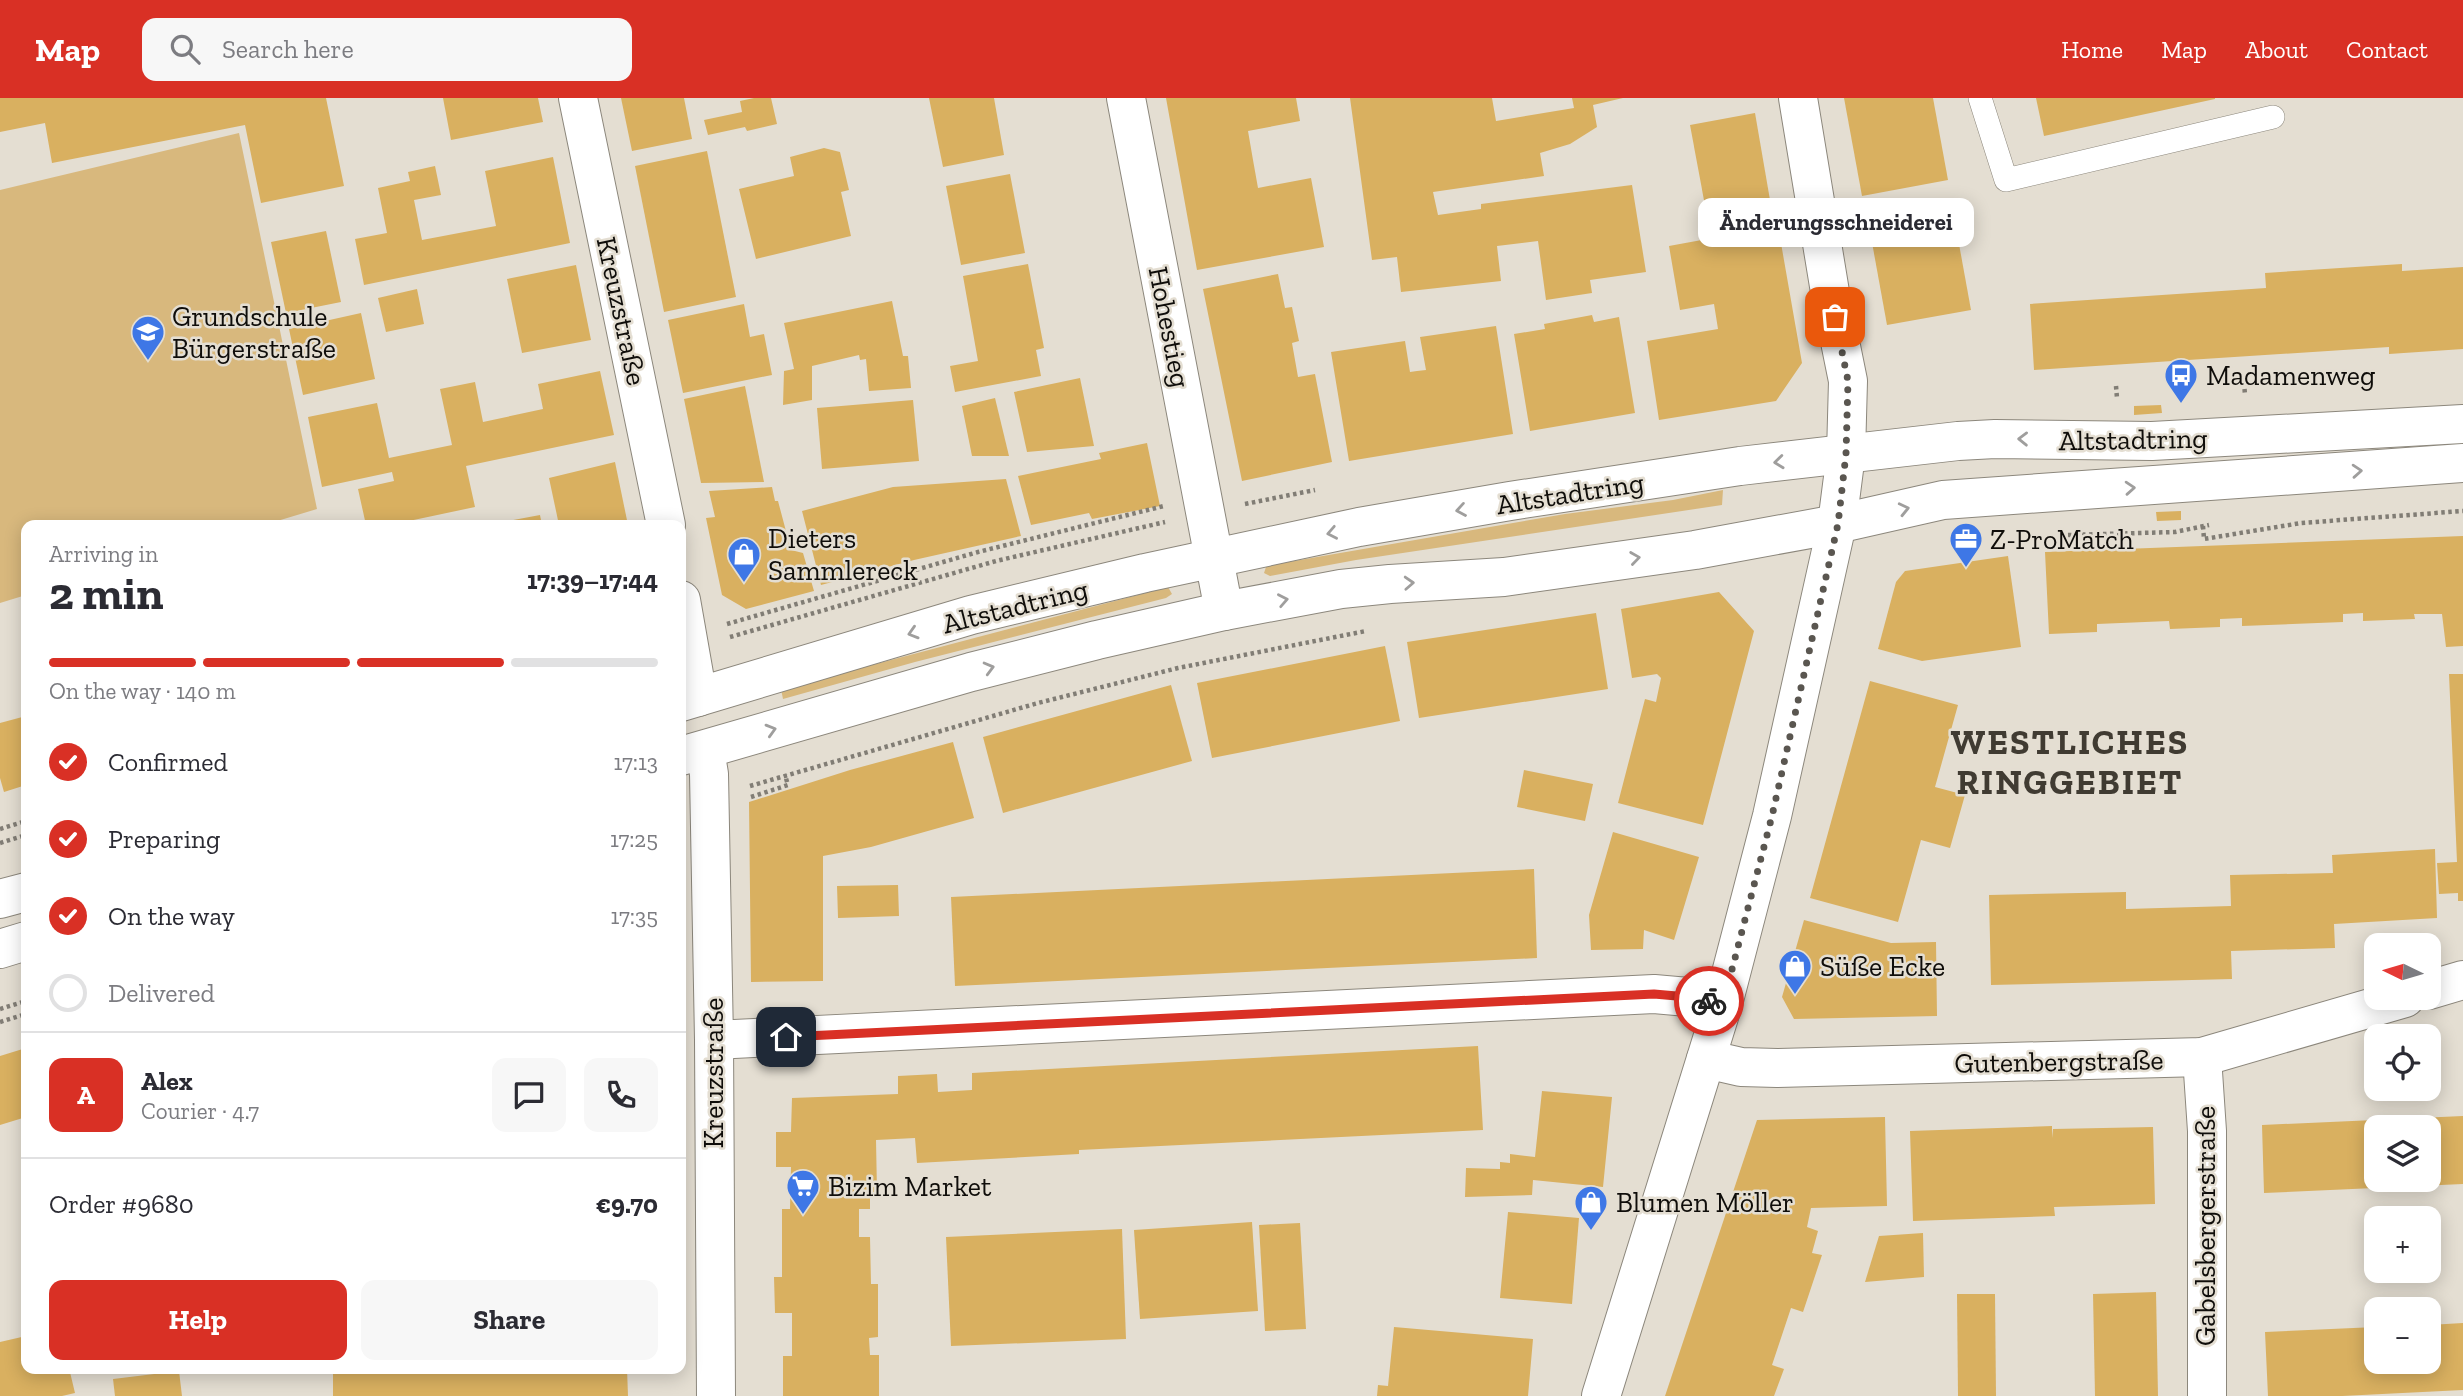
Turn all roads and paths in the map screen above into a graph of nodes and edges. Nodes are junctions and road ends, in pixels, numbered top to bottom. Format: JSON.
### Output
{"nodes":[{"id":1,"x":578,"y":98,"type":"edge"},
{"id":2,"x":1126,"y":98,"type":"edge"},
{"id":3,"x":1798,"y":98,"type":"edge"},
{"id":4,"x":1980,"y":98,"type":"edge"},
{"id":5,"x":2273,"y":117,"type":"dead end"},
{"id":6,"x":2244,"y":382,"type":"dead end"},
{"id":7,"x":2116,"y":386,"type":"dead end"},
{"id":8,"x":2117,"y":393,"type":"dead end"},
{"id":9,"x":2245,"y":394,"type":"dead end"},
{"id":10,"x":2463,"y":424,"type":"edge"},
{"id":11,"x":1846,"y":454,"type":"junction"},
{"id":12,"x":2463,"y":463,"type":"edge"},
{"id":13,"x":1165,"y":506,"type":"dead end"},
{"id":14,"x":2463,"y":511,"type":"edge"},
{"id":15,"x":665,"y":520,"type":"edge"},
{"id":16,"x":1838,"y":524,"type":"junction"},
{"id":17,"x":2203,"y":527,"type":"dead end"},
{"id":18,"x":2076,"y":536,"type":"dead end"},
{"id":19,"x":1095,"y":538,"type":"dead end"},
{"id":20,"x":2076,"y":544,"type":"dead end"},
{"id":21,"x":1215,"y":557,"type":"junction"},
{"id":22,"x":1224,"y":611,"type":"junction"},
{"id":23,"x":720,"y":626,"type":"dead end"},
{"id":24,"x":686,"y":627,"type":"edge"},
{"id":25,"x":1367,"y":631,"type":"dead end"},
{"id":26,"x":690,"y":649,"type":"junction"},
{"id":27,"x":689,"y":700,"type":"edge"},
{"id":28,"x":693,"y":753,"type":"edge"},
{"id":29,"x":742,"y":800,"type":"dead end"},
{"id":30,"x":21,"y":823,"type":"edge"},
{"id":31,"x":0,"y":829,"type":"edge"},
{"id":32,"x":21,"y":837,"type":"edge"},
{"id":33,"x":0,"y":843,"type":"edge"},
{"id":34,"x":21,"y":893,"type":"edge"},
{"id":35,"x":0,"y":899,"type":"edge"},
{"id":36,"x":21,"y":943,"type":"edge"},
{"id":37,"x":0,"y":949,"type":"edge"},
{"id":38,"x":2463,"y":980,"type":"edge"},
{"id":39,"x":2441,"y":986,"type":"edge"},
{"id":40,"x":21,"y":1003,"type":"edge"},
{"id":41,"x":1723,"y":1004,"type":"junction"},
{"id":42,"x":0,"y":1009,"type":"edge"},
{"id":43,"x":2364,"y":1010,"type":"edge"},
{"id":44,"x":21,"y":1016,"type":"edge"},
{"id":45,"x":0,"y":1022,"type":"edge"},
{"id":46,"x":714,"y":1040,"type":"junction"},
{"id":47,"x":2202,"y":1057,"type":"junction"},
{"id":48,"x":1706,"y":1059,"type":"junction"},
{"id":49,"x":716,"y":1396,"type":"edge"},
{"id":50,"x":1601,"y":1396,"type":"edge"},
{"id":51,"x":2207,"y":1396,"type":"edge"}],
"edges":[{"from":1,"to":15,"type":"street","name":"Kreuzstraße"},
{"from":2,"to":21,"type":"street","name":"Hohestieg"},
{"from":3,"to":11,"type":"street"},
{"from":4,"to":5,"type":"lane"},
{"from":6,"to":9,"type":"path"},
{"from":7,"to":8,"type":"path"},
{"from":10,"to":11,"type":"street","name":"Altstadtring","one_way":true},
{"from":11,"to":16,"type":"street"},
{"from":11,"to":21,"type":"street","name":"Altstadtring","one_way":true},
{"from":16,"to":12,"type":"street","name":"Altstadtring","one_way":true},
{"from":13,"to":23,"type":"path"},
{"from":14,"to":17,"type":"path"},
{"from":22,"to":16,"type":"street","name":"Altstadtring","one_way":true},
{"from":16,"to":41,"type":"street"},
{"from":18,"to":20,"type":"path"},
{"from":19,"to":26,"type":"path"},
{"from":21,"to":22,"type":"street","name":"Hohestieg"},
{"from":21,"to":27,"type":"street","name":"Altstadtring","one_way":true},
{"from":28,"to":22,"type":"street","name":"Altstadtring","one_way":true},
{"from":24,"to":26,"type":"street"},
{"from":25,"to":29,"type":"path"},
{"from":26,"to":27,"type":"street"},
{"from":28,"to":46,"type":"street","name":"Kreuzstraße"},
{"from":30,"to":31,"type":"path"},
{"from":32,"to":33,"type":"path"},
{"from":34,"to":35,"type":"street"},
{"from":36,"to":37,"type":"street"},
{"from":38,"to":39,"type":"street"},
{"from":40,"to":42,"type":"path"},
{"from":41,"to":46,"type":"street"},
{"from":41,"to":48,"type":"street"},
{"from":43,"to":47,"type":"street","name":"Gutenbergstraße"},
{"from":44,"to":45,"type":"path"},
{"from":46,"to":49,"type":"street","name":"Kreuzstraße"},
{"from":47,"to":48,"type":"street","name":"Gutenbergstraße"},
{"from":47,"to":51,"type":"street","name":"Gabelsbergerstraße"},
{"from":48,"to":50,"type":"street"}]}
